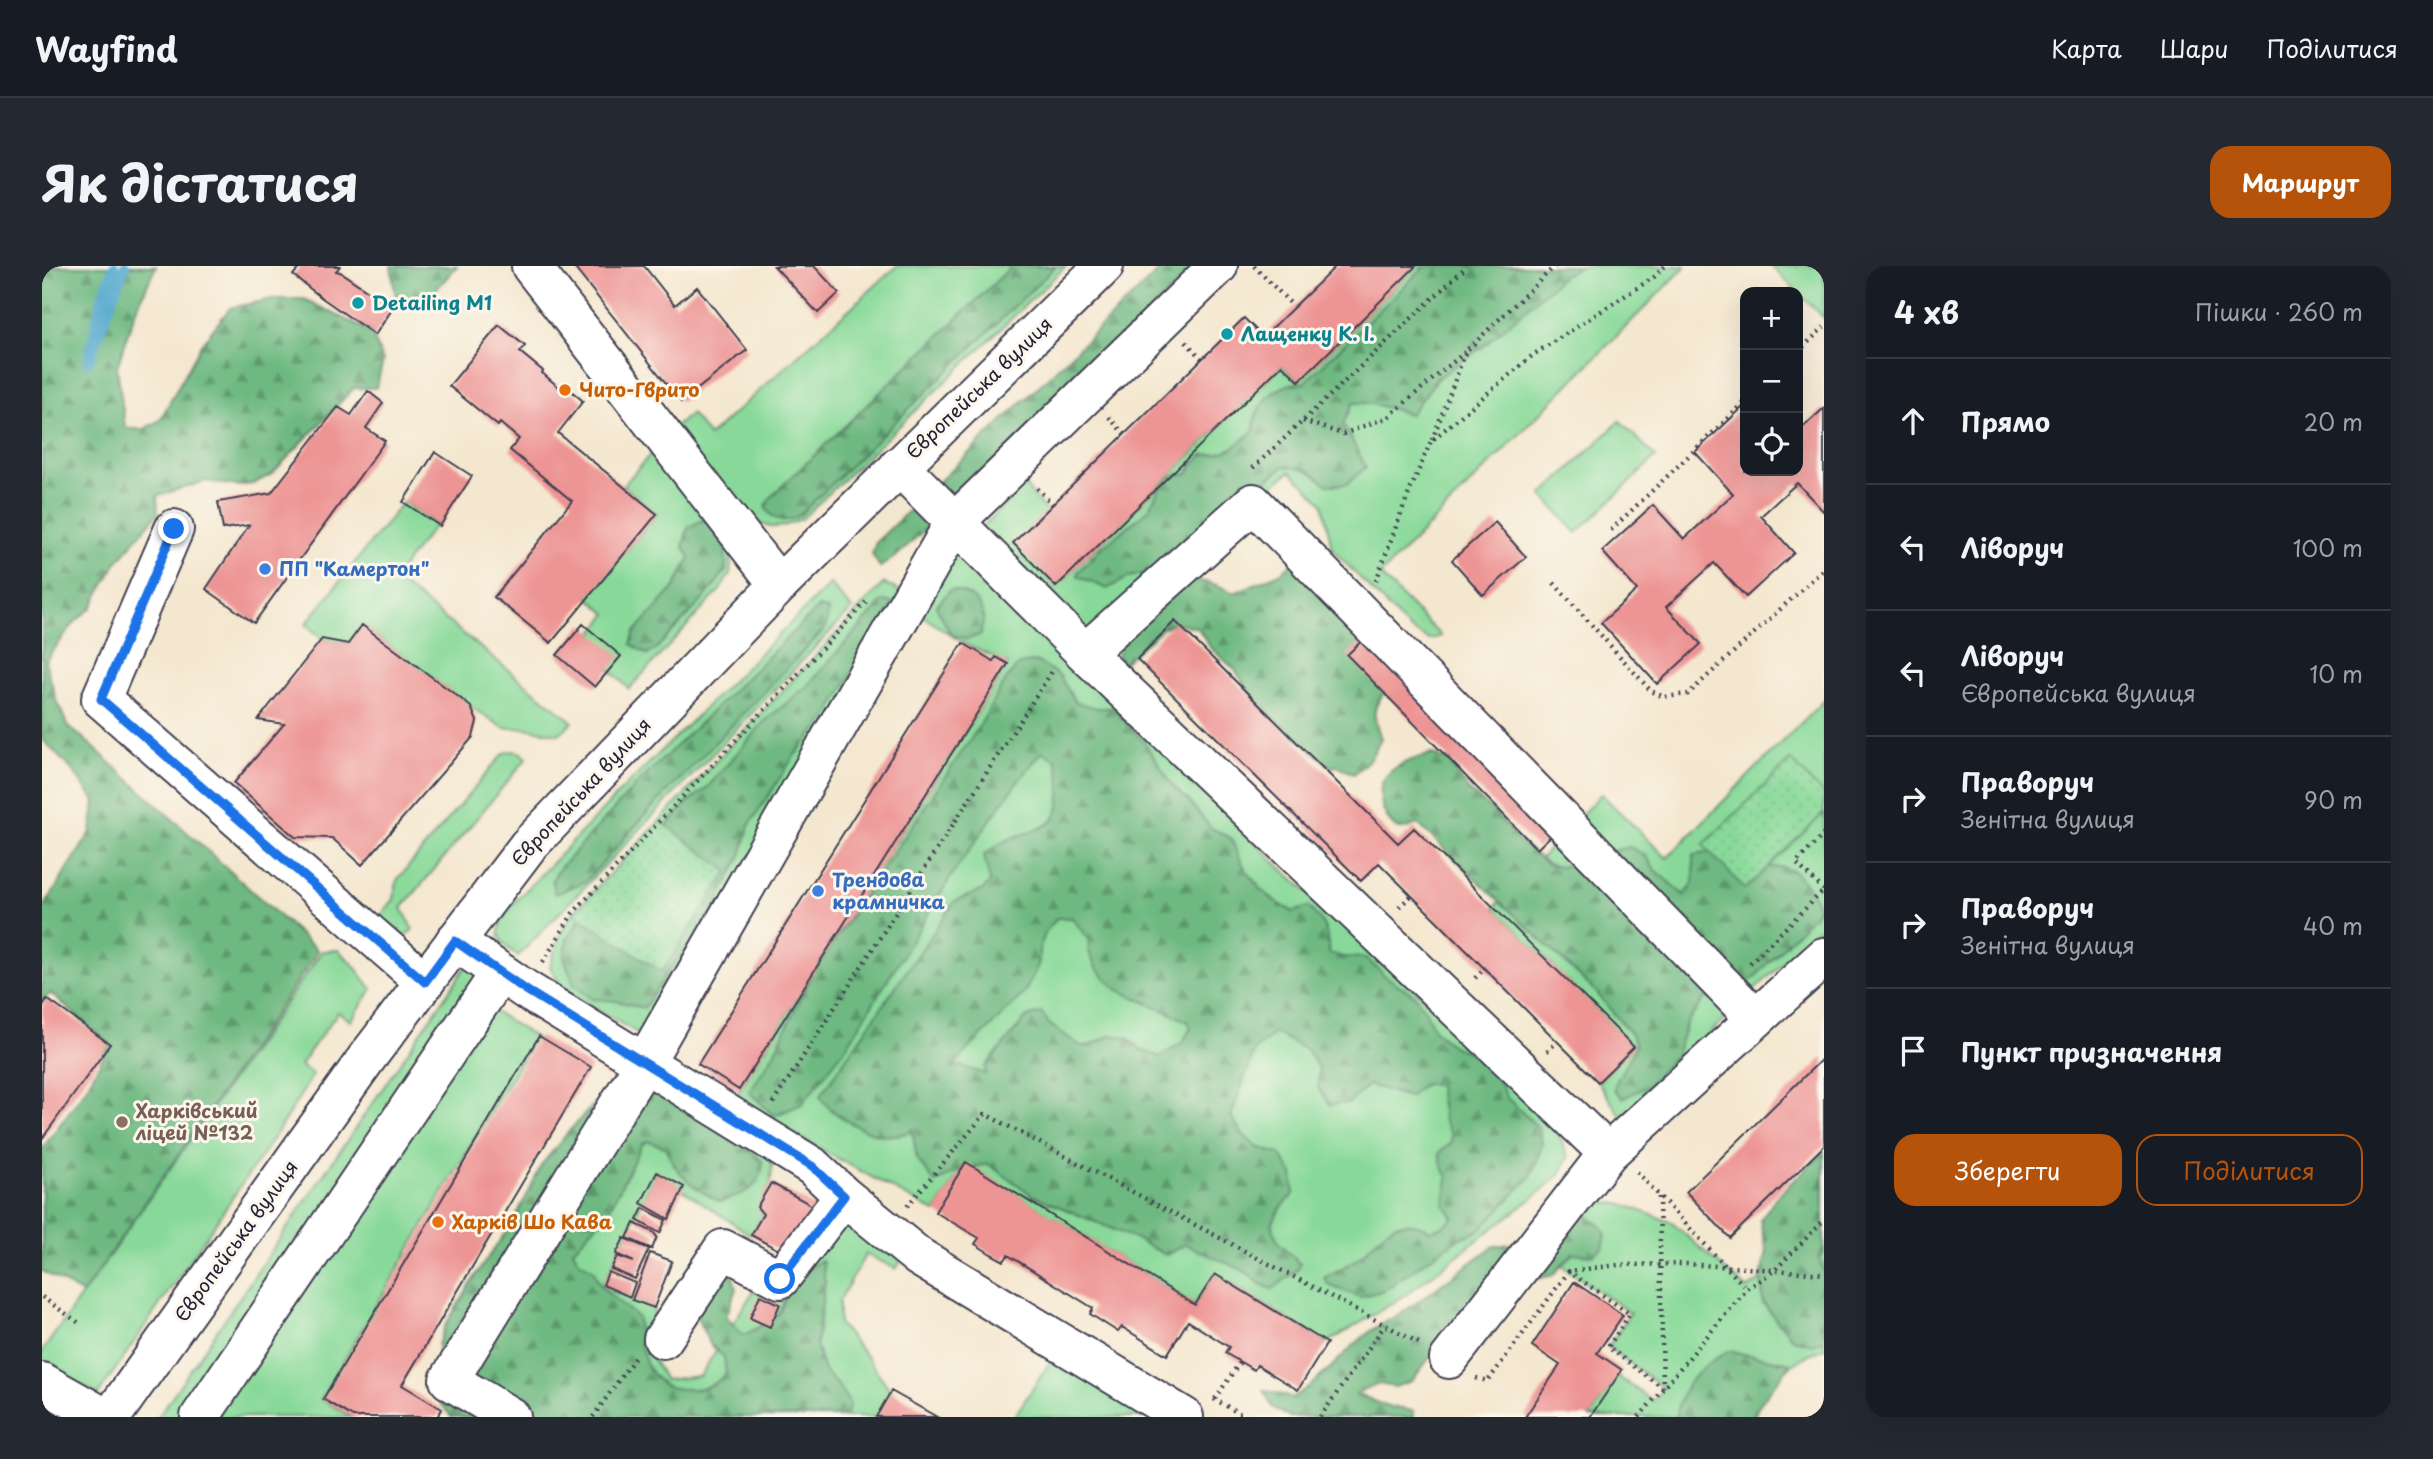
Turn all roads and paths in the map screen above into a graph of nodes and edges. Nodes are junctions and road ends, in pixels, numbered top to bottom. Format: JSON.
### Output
{"nodes":[{"id":1,"x":531,"y":266,"type":"edge"},
{"id":2,"x":1104,"y":266,"type":"edge"},
{"id":3,"x":1218,"y":266,"type":"edge"},
{"id":4,"x":1254,"y":266,"type":"edge"},
{"id":5,"x":1555,"y":266,"type":"edge"},
{"id":6,"x":1665,"y":266,"type":"edge"},
{"id":7,"x":1294,"y":307,"type":"dead end"},
{"id":8,"x":1824,"y":327,"type":"edge"},
{"id":9,"x":1800,"y":350,"type":"edge"},
{"id":10,"x":1466,"y":351,"type":"junction"},
{"id":11,"x":1740,"y":407,"type":"edge"},
{"id":12,"x":1303,"y":421,"type":"dead end"},
{"id":13,"x":1431,"y":441,"type":"junction"},
{"id":14,"x":899,"y":466,"type":"junction"},
{"id":15,"x":954,"y":523,"type":"junction"},
{"id":16,"x":174,"y":529,"type":"dead end"},
{"id":17,"x":1611,"y":530,"type":"dead end"},
{"id":18,"x":1824,"y":569,"type":"edge"},
{"id":19,"x":1555,"y":583,"type":"dead end"},
{"id":20,"x":779,"y":585,"type":"junction"},
{"id":21,"x":874,"y":593,"type":"dead end"},
{"id":22,"x":1363,"y":616,"type":"junction"},
{"id":23,"x":1085,"y":653,"type":"junction"},
{"id":24,"x":1824,"y":834,"type":"edge"},
{"id":25,"x":1824,"y":890,"type":"edge"},
{"id":26,"x":455,"y":941,"type":"junction"},
{"id":27,"x":1824,"y":957,"type":"edge"},
{"id":28,"x":513,"y":981,"type":"junction"},
{"id":29,"x":425,"y":982,"type":"junction"},
{"id":30,"x":1726,"y":988,"type":"junction"},
{"id":31,"x":1756,"y":1019,"type":"junction"},
{"id":32,"x":645,"y":1062,"type":"junction"},
{"id":33,"x":1611,"y":1151,"type":"junction"},
{"id":34,"x":844,"y":1196,"type":"junction"},
{"id":35,"x":1659,"y":1196,"type":"junction"},
{"id":36,"x":1824,"y":1220,"type":"edge"},
{"id":37,"x":886,"y":1230,"type":"junction"},
{"id":38,"x":1535,"y":1247,"type":"junction"},
{"id":39,"x":1661,"y":1264,"type":"junction"},
{"id":40,"x":1727,"y":1268,"type":"junction"},
{"id":41,"x":1775,"y":1270,"type":"junction"},
{"id":42,"x":1570,"y":1271,"type":"junction"},
{"id":43,"x":1824,"y":1274,"type":"edge"},
{"id":44,"x":1747,"y":1289,"type":"junction"},
{"id":45,"x":42,"y":1297,"type":"edge"},
{"id":46,"x":82,"y":1325,"type":"dead end"},
{"id":47,"x":1385,"y":1325,"type":"junction"},
{"id":48,"x":663,"y":1339,"type":"dead end"},
{"id":49,"x":1240,"y":1362,"type":"dead end"},
{"id":50,"x":1462,"y":1368,"type":"junction"},
{"id":51,"x":42,"y":1382,"type":"edge"},
{"id":52,"x":1663,"y":1388,"type":"junction"},
{"id":53,"x":1199,"y":1408,"type":"edge"},
{"id":54,"x":104,"y":1417,"type":"edge"},
{"id":55,"x":111,"y":1417,"type":"edge"},
{"id":56,"x":200,"y":1417,"type":"edge"},
{"id":57,"x":511,"y":1417,"type":"edge"},
{"id":58,"x":1320,"y":1417,"type":"edge"},
{"id":59,"x":1639,"y":1417,"type":"edge"}],
"edges":[{"from":1,"to":20,"type":"main road"},
{"from":2,"to":14,"type":"main road","name":"Європейська вулиця"},
{"from":3,"to":15,"type":"main road"},
{"from":4,"to":7,"type":"path"},
{"from":5,"to":10,"type":"path"},
{"from":6,"to":13,"type":"path"},
{"from":8,"to":9,"type":"path"},
{"from":10,"to":12,"type":"path"},
{"from":10,"to":13,"type":"path"},
{"from":11,"to":17,"type":"path"},
{"from":13,"to":22,"type":"path"},
{"from":14,"to":15,"type":"main road"},
{"from":14,"to":20,"type":"main road","name":"Європейська вулиця"},
{"from":15,"to":23,"type":"main road"},
{"from":15,"to":32,"type":"main road"},
{"from":16,"to":29,"type":"main road"},
{"from":18,"to":19,"type":"path"},
{"from":20,"to":26,"type":"main road","name":"Європейська вулиця"},
{"from":21,"to":28,"type":"path"},
{"from":22,"to":23,"type":"main road"},
{"from":22,"to":30,"type":"main road"},
{"from":23,"to":33,"type":"main road"},
{"from":24,"to":25,"type":"path"},
{"from":25,"to":30,"type":"path"},
{"from":26,"to":28,"type":"main road"},
{"from":26,"to":29,"type":"main road","name":"Європейська вулиця"},
{"from":27,"to":31,"type":"main road"},
{"from":28,"to":32,"type":"main road"},
{"from":28,"to":56,"type":"main road"},
{"from":29,"to":55,"type":"main road","name":"Європейська вулиця"},
{"from":30,"to":31,"type":"main road"},
{"from":31,"to":33,"type":"main road"},
{"from":32,"to":34,"type":"main road"},
{"from":32,"to":57,"type":"main road"},
{"from":33,"to":35,"type":"path"},
{"from":33,"to":38,"type":"main road"},
{"from":34,"to":37,"type":"main road"},
{"from":34,"to":48,"type":"main road"},
{"from":35,"to":39,"type":"path"},
{"from":35,"to":40,"type":"path"},
{"from":36,"to":41,"type":"path"},
{"from":37,"to":47,"type":"path"},
{"from":37,"to":53,"type":"main road"},
{"from":38,"to":42,"type":"path"},
{"from":38,"to":50,"type":"main road"},
{"from":39,"to":40,"type":"path"},
{"from":39,"to":42,"type":"path"},
{"from":39,"to":52,"type":"path"},
{"from":40,"to":41,"type":"path"},
{"from":40,"to":44,"type":"path"},
{"from":41,"to":43,"type":"path"},
{"from":41,"to":44,"type":"path"},
{"from":42,"to":50,"type":"path"},
{"from":42,"to":52,"type":"path"},
{"from":44,"to":52,"type":"path"},
{"from":45,"to":46,"type":"path"},
{"from":47,"to":50,"type":"path"},
{"from":47,"to":58,"type":"path"},
{"from":49,"to":53,"type":"path"},
{"from":51,"to":54,"type":"main road"},
{"from":52,"to":59,"type":"path"}]}
